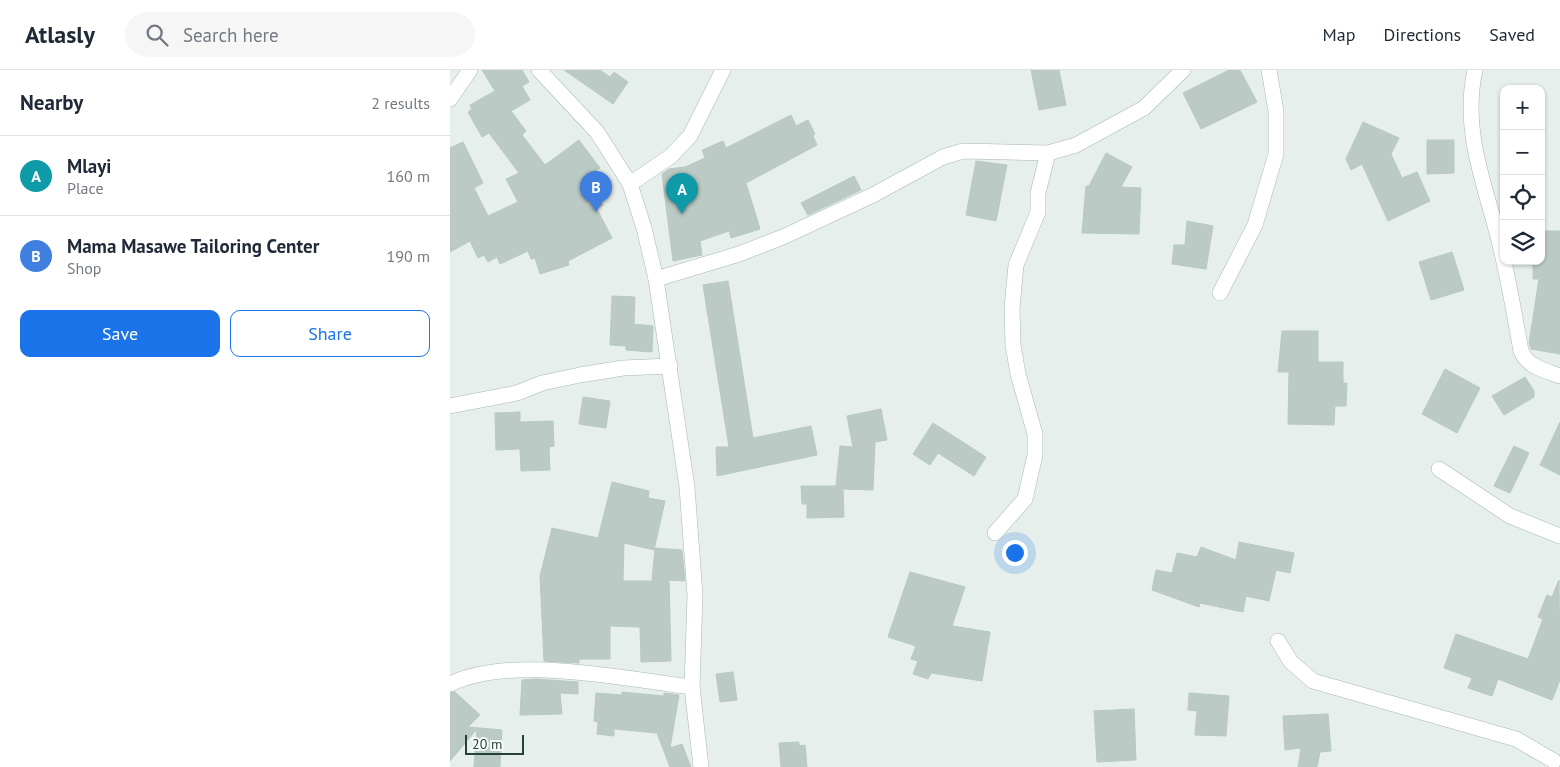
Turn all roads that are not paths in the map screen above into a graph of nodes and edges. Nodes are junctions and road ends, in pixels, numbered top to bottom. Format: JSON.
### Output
{"nodes":[{"id":1,"x":470,"y":70,"type":"edge"},
{"id":2,"x":540,"y":70,"type":"edge"},
{"id":3,"x":723,"y":70,"type":"edge"},
{"id":4,"x":1183,"y":70,"type":"edge"},
{"id":5,"x":1269,"y":70,"type":"edge"},
{"id":6,"x":1474,"y":70,"type":"edge"},
{"id":7,"x":450,"y":99,"type":"edge"},
{"id":8,"x":1048,"y":153,"type":"junction"},
{"id":9,"x":630,"y":184,"type":"junction"},
{"id":10,"x":656,"y":279,"type":"junction"},
{"id":11,"x":1220,"y":293,"type":"dead end"},
{"id":12,"x":670,"y":366,"type":"junction"},
{"id":13,"x":1560,"y":376,"type":"edge"},
{"id":14,"x":450,"y":406,"type":"edge"},
{"id":15,"x":1439,"y":469,"type":"dead end"},
{"id":16,"x":995,"y":533,"type":"dead end"},
{"id":17,"x":1560,"y":536,"type":"edge"},
{"id":18,"x":1278,"y":642,"type":"dead end"},
{"id":19,"x":450,"y":684,"type":"edge"},
{"id":20,"x":692,"y":687,"type":"junction"},
{"id":21,"x":1555,"y":759,"type":"edge"},
{"id":22,"x":701,"y":767,"type":"edge"}],
"edges":[{"from":1,"to":7,"type":"street"},
{"from":2,"to":9,"type":"street"},
{"from":3,"to":9,"type":"street"},
{"from":4,"to":8,"type":"street"},
{"from":5,"to":11,"type":"street"},
{"from":6,"to":13,"type":"street"},
{"from":8,"to":10,"type":"street"},
{"from":8,"to":16,"type":"street"},
{"from":9,"to":10,"type":"street"},
{"from":10,"to":12,"type":"street"},
{"from":12,"to":14,"type":"street"},
{"from":12,"to":20,"type":"street"},
{"from":15,"to":17,"type":"street"},
{"from":18,"to":21,"type":"street"},
{"from":19,"to":20,"type":"street"},
{"from":20,"to":22,"type":"street"}]}
